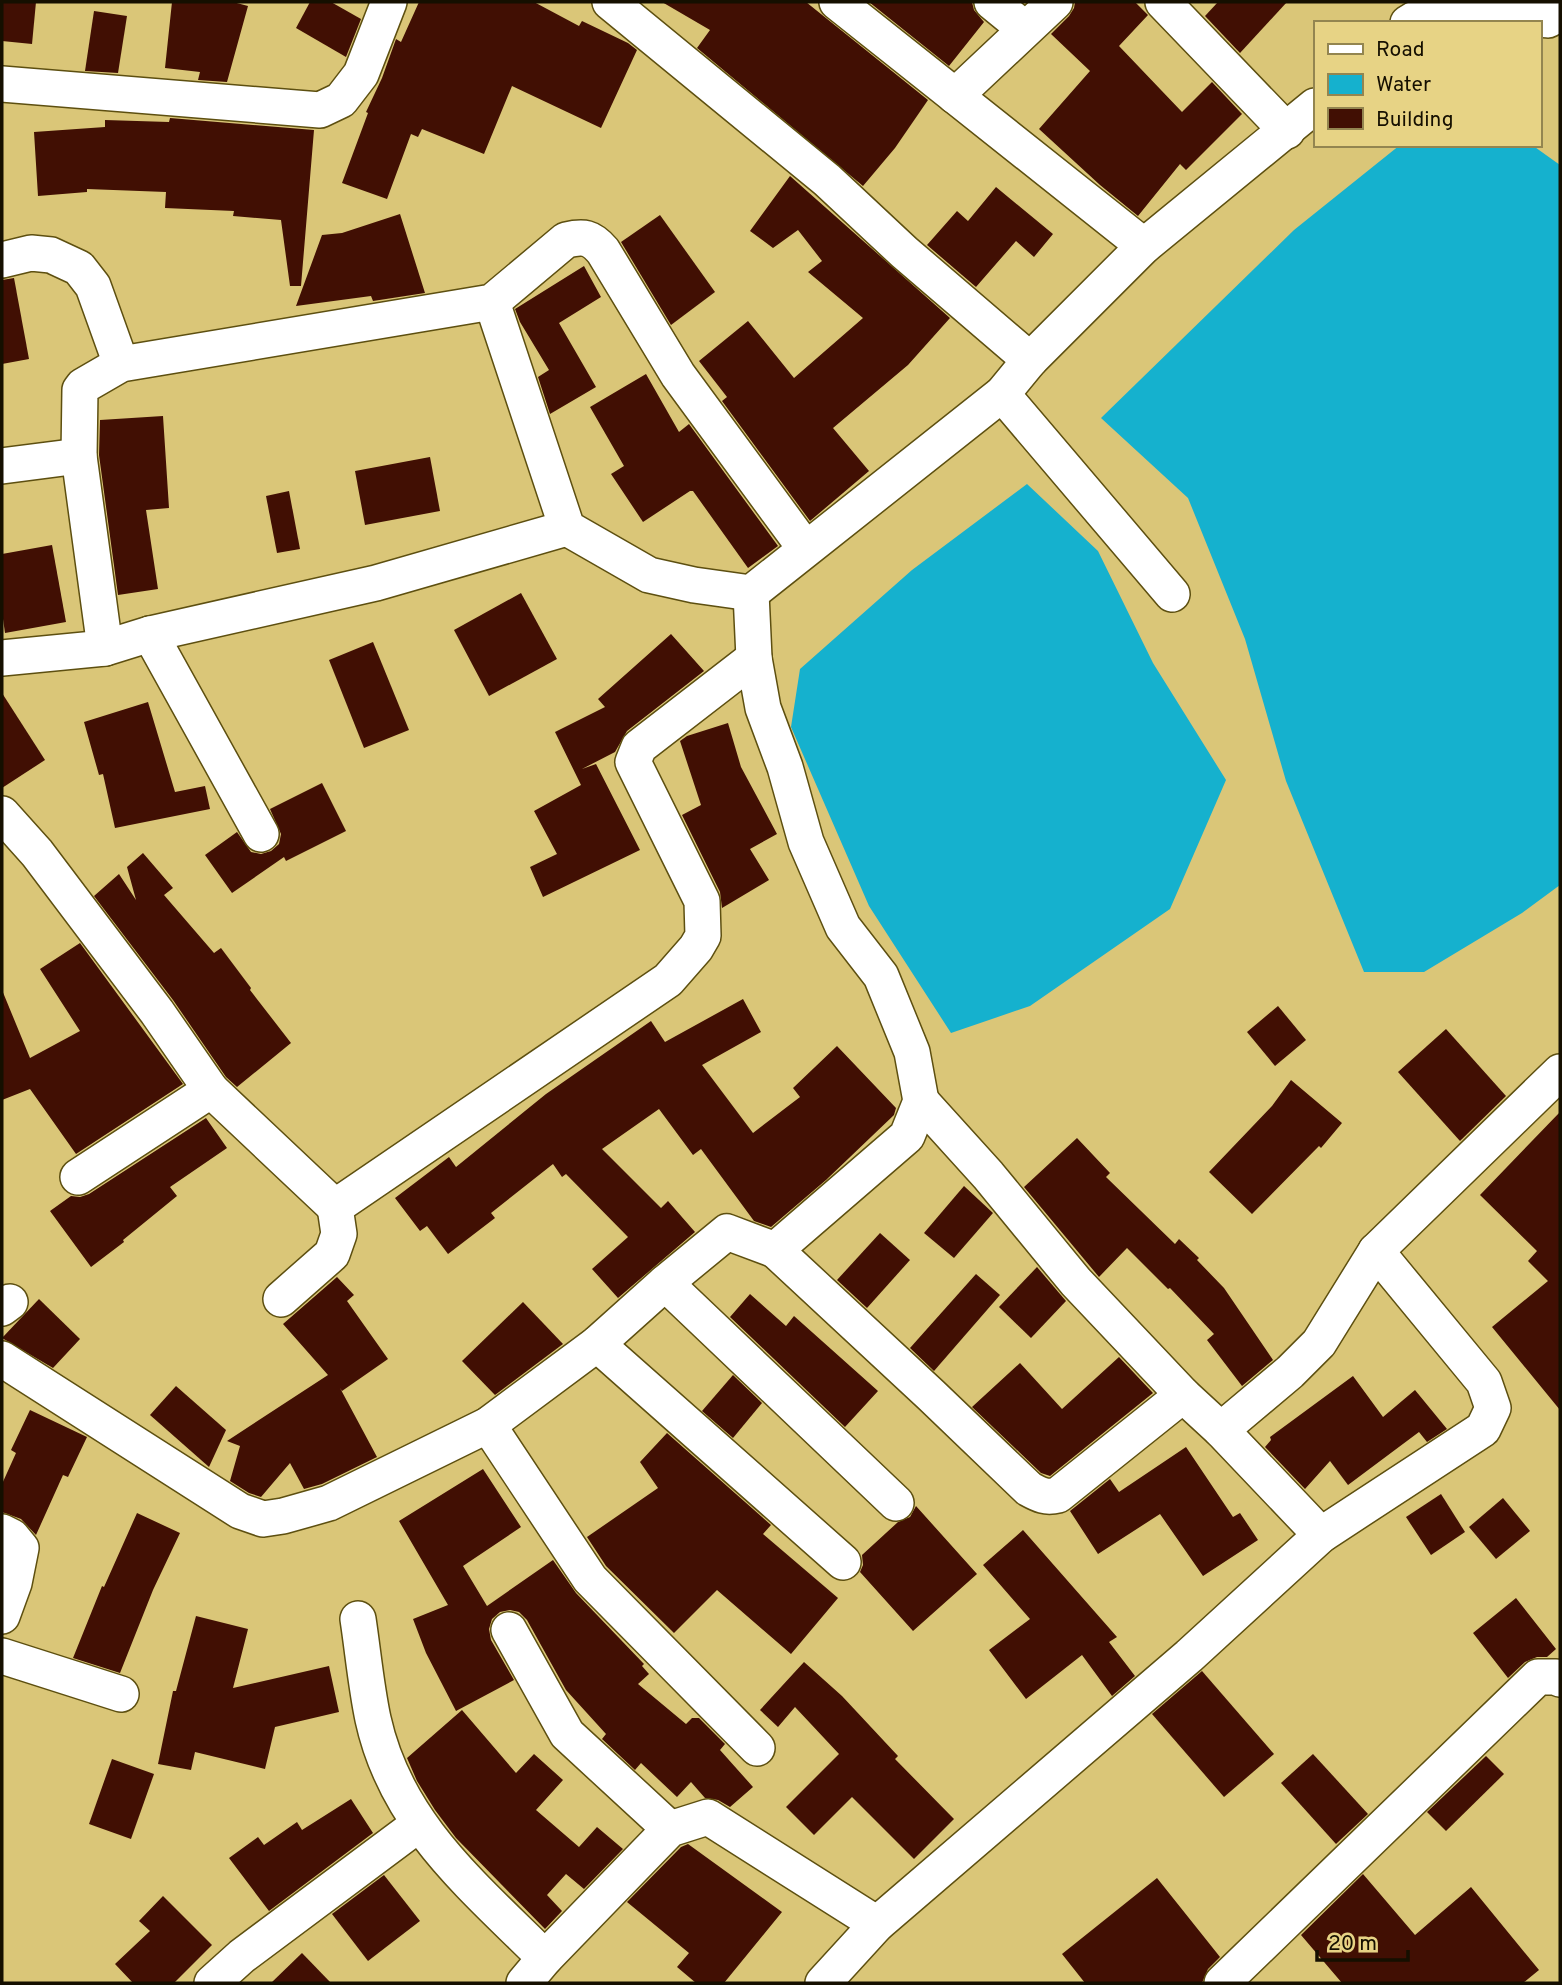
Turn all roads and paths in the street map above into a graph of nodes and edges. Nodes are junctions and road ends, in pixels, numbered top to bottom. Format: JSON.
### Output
{"nodes":[{"id":1,"x":389,"y":2,"type":"edge"},
{"id":2,"x":610,"y":2,"type":"edge"},
{"id":3,"x":837,"y":2,"type":"edge"},
{"id":4,"x":992,"y":2,"type":"edge"},
{"id":5,"x":1055,"y":2,"type":"edge"},
{"id":6,"x":1163,"y":2,"type":"edge"},
{"id":7,"x":1560,"y":13,"type":"edge"},
{"id":8,"x":1410,"y":21,"type":"edge"},
{"id":9,"x":1025,"y":29,"type":"junction"},
{"id":10,"x":2,"y":84,"type":"edge"},
{"id":11,"x":955,"y":96,"type":"junction"},
{"id":12,"x":1314,"y":107,"type":"edge"},
{"id":13,"x":1287,"y":131,"type":"junction"},
{"id":14,"x":1144,"y":246,"type":"junction"},
{"id":15,"x":2,"y":260,"type":"edge"},
{"id":16,"x":492,"y":302,"type":"junction"},
{"id":17,"x":1030,"y":360,"type":"junction"},
{"id":18,"x":121,"y":364,"type":"junction"},
{"id":19,"x":1002,"y":394,"type":"junction"},
{"id":20,"x":79,"y":456,"type":"junction"},
{"id":21,"x":2,"y":466,"type":"edge"},
{"id":22,"x":567,"y":528,"type":"junction"},
{"id":23,"x":805,"y":548,"type":"junction"},
{"id":24,"x":751,"y":593,"type":"junction"},
{"id":25,"x":1172,"y":594,"type":"dead end"},
{"id":26,"x":150,"y":634,"type":"junction"},
{"id":27,"x":105,"y":648,"type":"junction"},
{"id":28,"x":2,"y":658,"type":"edge"},
{"id":29,"x":754,"y":658,"type":"junction"},
{"id":30,"x":2,"y":814,"type":"edge"},
{"id":31,"x":261,"y":834,"type":"dead end"},
{"id":32,"x":1560,"y":1072,"type":"edge"},
{"id":33,"x":211,"y":1090,"type":"junction"},
{"id":34,"x":921,"y":1101,"type":"junction"},
{"id":35,"x":78,"y":1177,"type":"dead end"},
{"id":36,"x":335,"y":1207,"type":"junction"},
{"id":37,"x":775,"y":1250,"type":"junction"},
{"id":38,"x":1376,"y":1251,"type":"junction"},
{"id":39,"x":664,"y":1283,"type":"junction"},
{"id":40,"x":281,"y":1299,"type":"dead end"},
{"id":41,"x":597,"y":1344,"type":"junction"},
{"id":42,"x":2,"y":1359,"type":"edge"},
{"id":43,"x":1183,"y":1395,"type":"junction"},
{"id":44,"x":488,"y":1424,"type":"junction"},
{"id":45,"x":1221,"y":1430,"type":"junction"},
{"id":46,"x":897,"y":1503,"type":"dead end"},
{"id":47,"x":2,"y":1532,"type":"edge"},
{"id":48,"x":1321,"y":1535,"type":"junction"},
{"id":49,"x":843,"y":1562,"type":"dead end"},
{"id":50,"x":2,"y":1616,"type":"edge"},
{"id":51,"x":358,"y":1619,"type":"dead end"},
{"id":52,"x":509,"y":1630,"type":"dead end"},
{"id":53,"x":2,"y":1656,"type":"edge"},
{"id":54,"x":1560,"y":1679,"type":"edge"},
{"id":55,"x":121,"y":1694,"type":"dead end"},
{"id":56,"x":757,"y":1748,"type":"dead end"},
{"id":57,"x":419,"y":1824,"type":"junction"},
{"id":58,"x":670,"y":1829,"type":"junction"},
{"id":59,"x":877,"y":1924,"type":"junction"},
{"id":60,"x":535,"y":1970,"type":"edge"},
{"id":61,"x":212,"y":1983,"type":"edge"},
{"id":62,"x":823,"y":1983,"type":"edge"},
{"id":63,"x":1222,"y":1983,"type":"edge"}],
"edges":[{"from":1,"to":10,"type":"street"},
{"from":2,"to":17,"type":"street"},
{"from":3,"to":11,"type":"street"},
{"from":4,"to":9,"type":"street"},
{"from":5,"to":9,"type":"street"},
{"from":6,"to":13,"type":"street"},
{"from":7,"to":8,"type":"street"},
{"from":9,"to":11,"type":"street"},
{"from":11,"to":14,"type":"street"},
{"from":12,"to":13,"type":"street"},
{"from":13,"to":14,"type":"street"},
{"from":14,"to":17,"type":"street"},
{"from":15,"to":18,"type":"street"},
{"from":16,"to":18,"type":"street"},
{"from":16,"to":22,"type":"street"},
{"from":16,"to":23,"type":"street"},
{"from":17,"to":19,"type":"street"},
{"from":18,"to":20,"type":"street"},
{"from":19,"to":23,"type":"street"},
{"from":19,"to":25,"type":"street"},
{"from":20,"to":21,"type":"street"},
{"from":20,"to":27,"type":"street"},
{"from":22,"to":24,"type":"street"},
{"from":22,"to":26,"type":"street"},
{"from":23,"to":24,"type":"street"},
{"from":24,"to":29,"type":"street"},
{"from":26,"to":27,"type":"street"},
{"from":26,"to":31,"type":"street"},
{"from":27,"to":28,"type":"street"},
{"from":29,"to":34,"type":"street"},
{"from":29,"to":36,"type":"street"},
{"from":30,"to":33,"type":"street"},
{"from":32,"to":38,"type":"street"},
{"from":33,"to":35,"type":"street"},
{"from":33,"to":36,"type":"street"},
{"from":34,"to":37,"type":"street"},
{"from":34,"to":43,"type":"street"},
{"from":36,"to":40,"type":"street"},
{"from":37,"to":39,"type":"street"},
{"from":37,"to":43,"type":"street"},
{"from":38,"to":45,"type":"street"},
{"from":38,"to":48,"type":"street"},
{"from":39,"to":41,"type":"street"},
{"from":39,"to":46,"type":"street"},
{"from":41,"to":44,"type":"street"},
{"from":41,"to":49,"type":"street"},
{"from":42,"to":44,"type":"street"},
{"from":43,"to":45,"type":"street"},
{"from":44,"to":56,"type":"street"},
{"from":45,"to":48,"type":"street"},
{"from":47,"to":50,"type":"street"},
{"from":48,"to":59,"type":"street"},
{"from":51,"to":57,"type":"street"},
{"from":52,"to":58,"type":"street"},
{"from":53,"to":55,"type":"street"},
{"from":54,"to":63,"type":"street"},
{"from":57,"to":60,"type":"street"},
{"from":57,"to":61,"type":"street"},
{"from":58,"to":59,"type":"street"},
{"from":58,"to":60,"type":"street"},
{"from":59,"to":62,"type":"street"}]}
